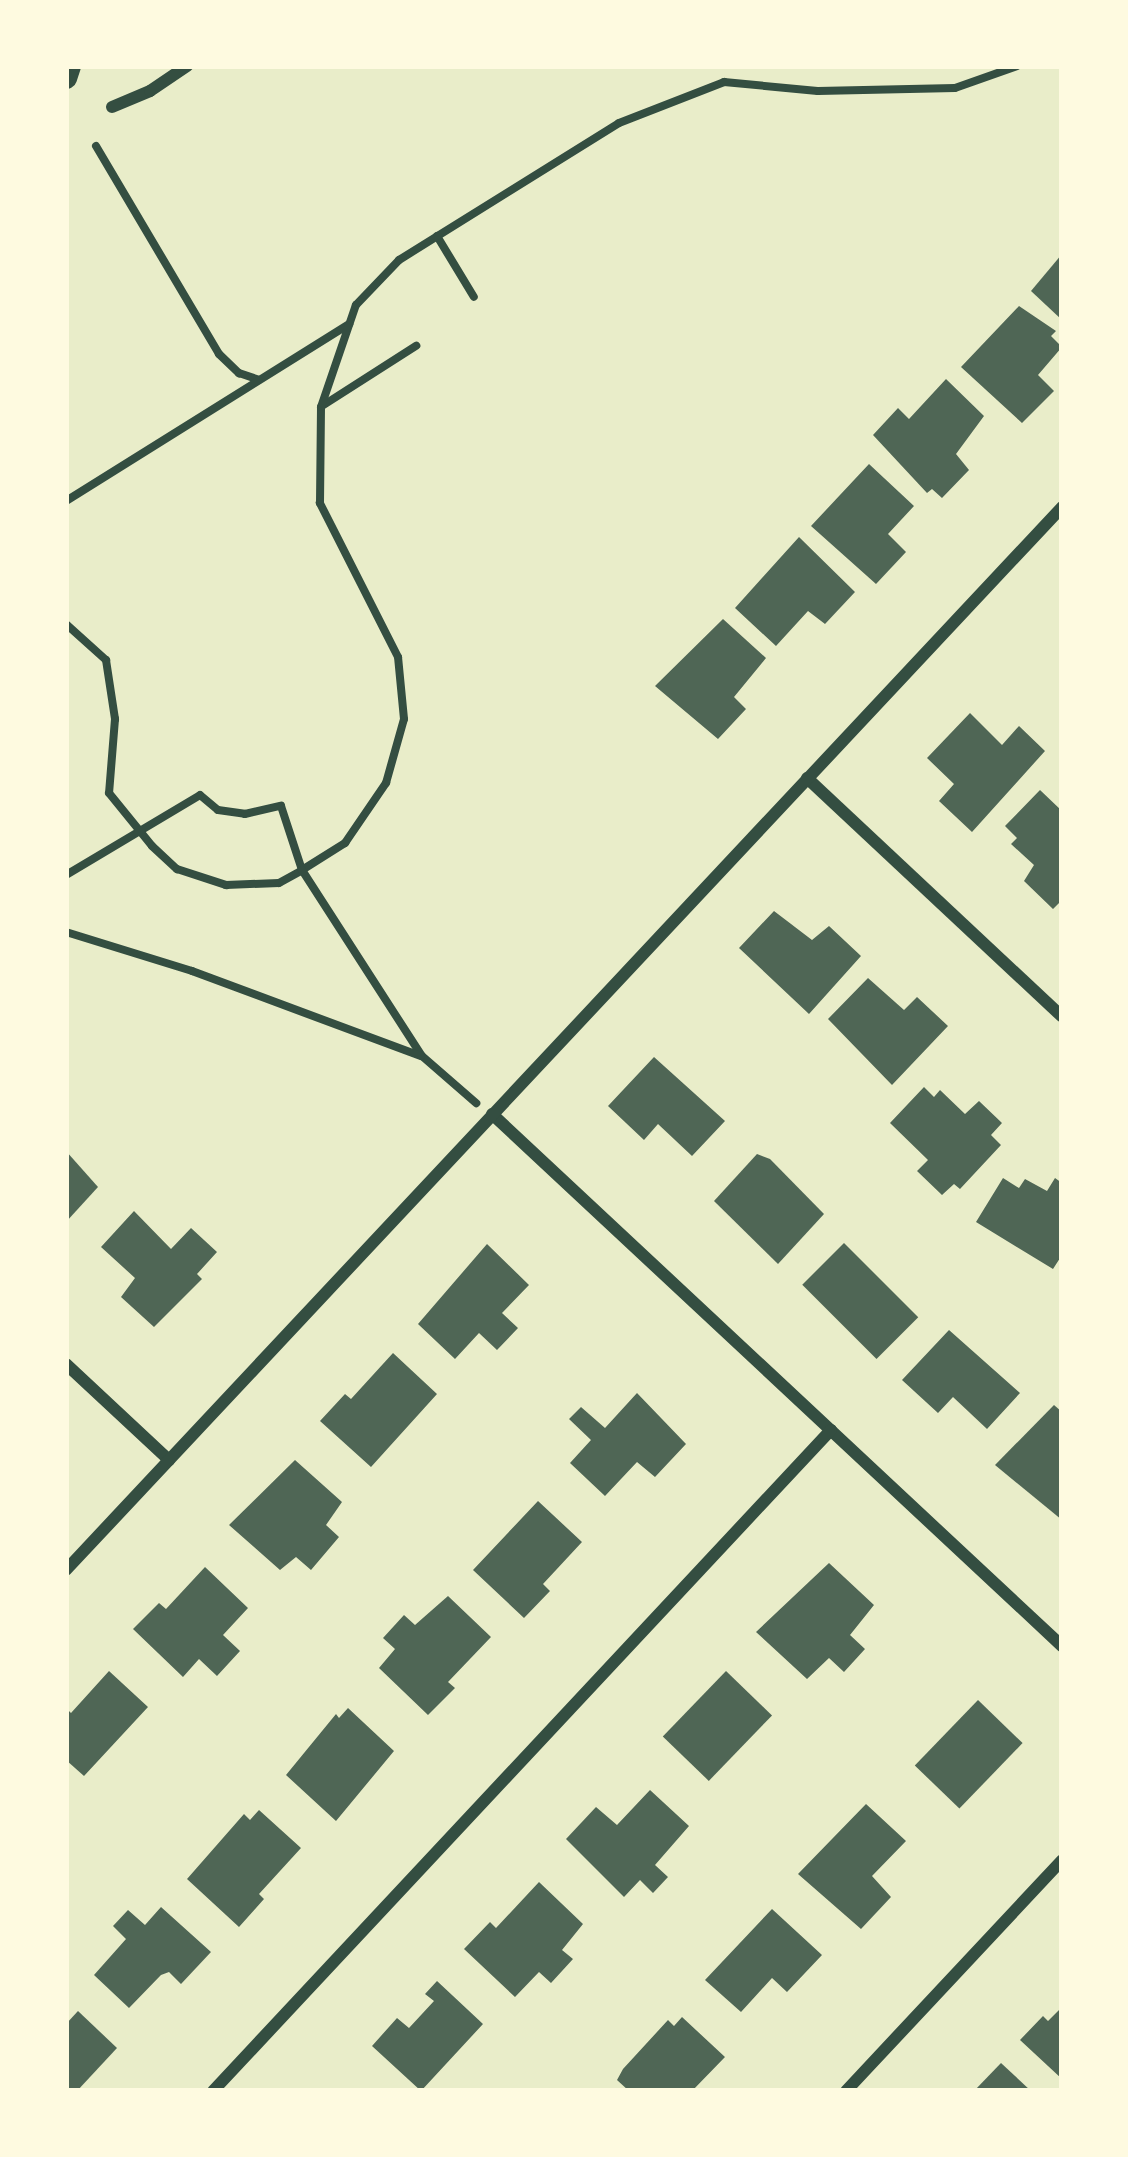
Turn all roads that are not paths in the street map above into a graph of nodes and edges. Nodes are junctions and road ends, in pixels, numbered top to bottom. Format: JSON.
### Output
{"nodes":[{"id":1,"x":70,"y":66,"type":"edge"},
{"id":2,"x":187,"y":66,"type":"edge"},
{"id":3,"x":66,"y":78,"type":"edge"},
{"id":4,"x":112,"y":107,"type":"dead end"},
{"id":5,"x":1062,"y":507,"type":"edge"},
{"id":6,"x":807,"y":778,"type":"junction"},
{"id":7,"x":1062,"y":1017,"type":"edge"},
{"id":8,"x":492,"y":1114,"type":"junction"},
{"id":9,"x":66,"y":1364,"type":"edge"},
{"id":10,"x":831,"y":1430,"type":"junction"},
{"id":11,"x":169,"y":1460,"type":"junction"},
{"id":12,"x":66,"y":1570,"type":"edge"},
{"id":13,"x":1062,"y":1646,"type":"edge"},
{"id":14,"x":1062,"y":1860,"type":"edge"},
{"id":15,"x":213,"y":2091,"type":"edge"},
{"id":16,"x":846,"y":2091,"type":"edge"}],
"edges":[{"from":1,"to":3,"type":"street"},
{"from":2,"to":4,"type":"street"},
{"from":5,"to":6,"type":"street"},
{"from":6,"to":7,"type":"street"},
{"from":6,"to":8,"type":"street"},
{"from":8,"to":10,"type":"street"},
{"from":8,"to":11,"type":"street"},
{"from":9,"to":11,"type":"street"},
{"from":10,"to":13,"type":"street"},
{"from":10,"to":15,"type":"street"},
{"from":11,"to":12,"type":"street"},
{"from":14,"to":16,"type":"street"}]}
